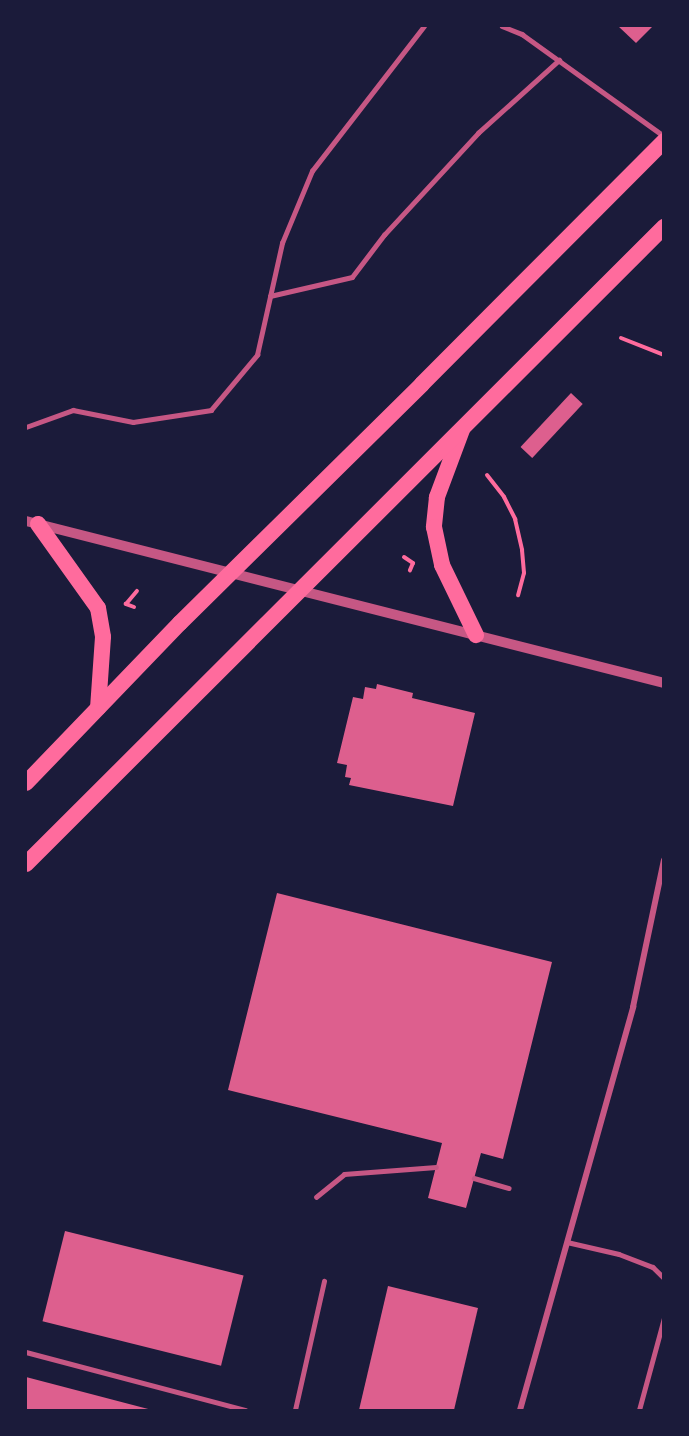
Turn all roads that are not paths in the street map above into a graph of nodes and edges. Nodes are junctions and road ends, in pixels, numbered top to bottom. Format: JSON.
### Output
{"nodes":[{"id":1,"x":424,"y":26,"type":"edge"},
{"id":2,"x":502,"y":26,"type":"edge"},
{"id":3,"x":559,"y":60,"type":"junction"},
{"id":4,"x":663,"y":136,"type":"edge"},
{"id":5,"x":663,"y":141,"type":"edge"},
{"id":6,"x":663,"y":227,"type":"edge"},
{"id":7,"x":270,"y":296,"type":"junction"},
{"id":8,"x":464,"y":424,"type":"junction"},
{"id":9,"x":26,"y":427,"type":"edge"},
{"id":10,"x":32,"y":522,"type":"edge"},
{"id":11,"x":233,"y":572,"type":"junction"},
{"id":12,"x":300,"y":589,"type":"junction"},
{"id":13,"x":476,"y":634,"type":"junction"},
{"id":14,"x":663,"y":683,"type":"edge"},
{"id":15,"x":98,"y":708,"type":"junction"},
{"id":16,"x":26,"y":783,"type":"edge"},
{"id":17,"x":663,"y":860,"type":"edge"},
{"id":18,"x":26,"y":864,"type":"edge"},
{"id":19,"x":436,"y":1167,"type":"dead end"},
{"id":20,"x":474,"y":1178,"type":"dead end"},
{"id":21,"x":509,"y":1188,"type":"dead end"},
{"id":22,"x":316,"y":1197,"type":"dead end"},
{"id":23,"x":567,"y":1242,"type":"junction"},
{"id":24,"x":663,"y":1278,"type":"edge"},
{"id":25,"x":324,"y":1281,"type":"dead end"},
{"id":26,"x":663,"y":1318,"type":"edge"},
{"id":27,"x":26,"y":1352,"type":"edge"},
{"id":28,"x":245,"y":1410,"type":"edge"},
{"id":29,"x":295,"y":1410,"type":"edge"},
{"id":30,"x":520,"y":1410,"type":"edge"},
{"id":31,"x":639,"y":1410,"type":"edge"}],
"edges":[{"from":1,"to":7,"type":"lane"},
{"from":2,"to":3,"type":"lane"},
{"from":3,"to":4,"type":"lane"},
{"from":3,"to":7,"type":"lane"},
{"from":5,"to":11,"type":"highway"},
{"from":6,"to":8,"type":"highway"},
{"from":7,"to":9,"type":"lane"},
{"from":8,"to":12,"type":"highway"},
{"from":8,"to":13,"type":"highway"},
{"from":10,"to":11,"type":"street"},
{"from":10,"to":15,"type":"highway"},
{"from":11,"to":12,"type":"street"},
{"from":11,"to":15,"type":"highway"},
{"from":12,"to":13,"type":"street"},
{"from":12,"to":18,"type":"highway"},
{"from":13,"to":14,"type":"street"},
{"from":15,"to":16,"type":"highway"},
{"from":17,"to":23,"type":"street"},
{"from":19,"to":22,"type":"lane"},
{"from":20,"to":21,"type":"lane"},
{"from":23,"to":24,"type":"lane"},
{"from":23,"to":30,"type":"street"},
{"from":25,"to":29,"type":"lane"},
{"from":26,"to":31,"type":"lane"},
{"from":27,"to":28,"type":"lane"}]}
